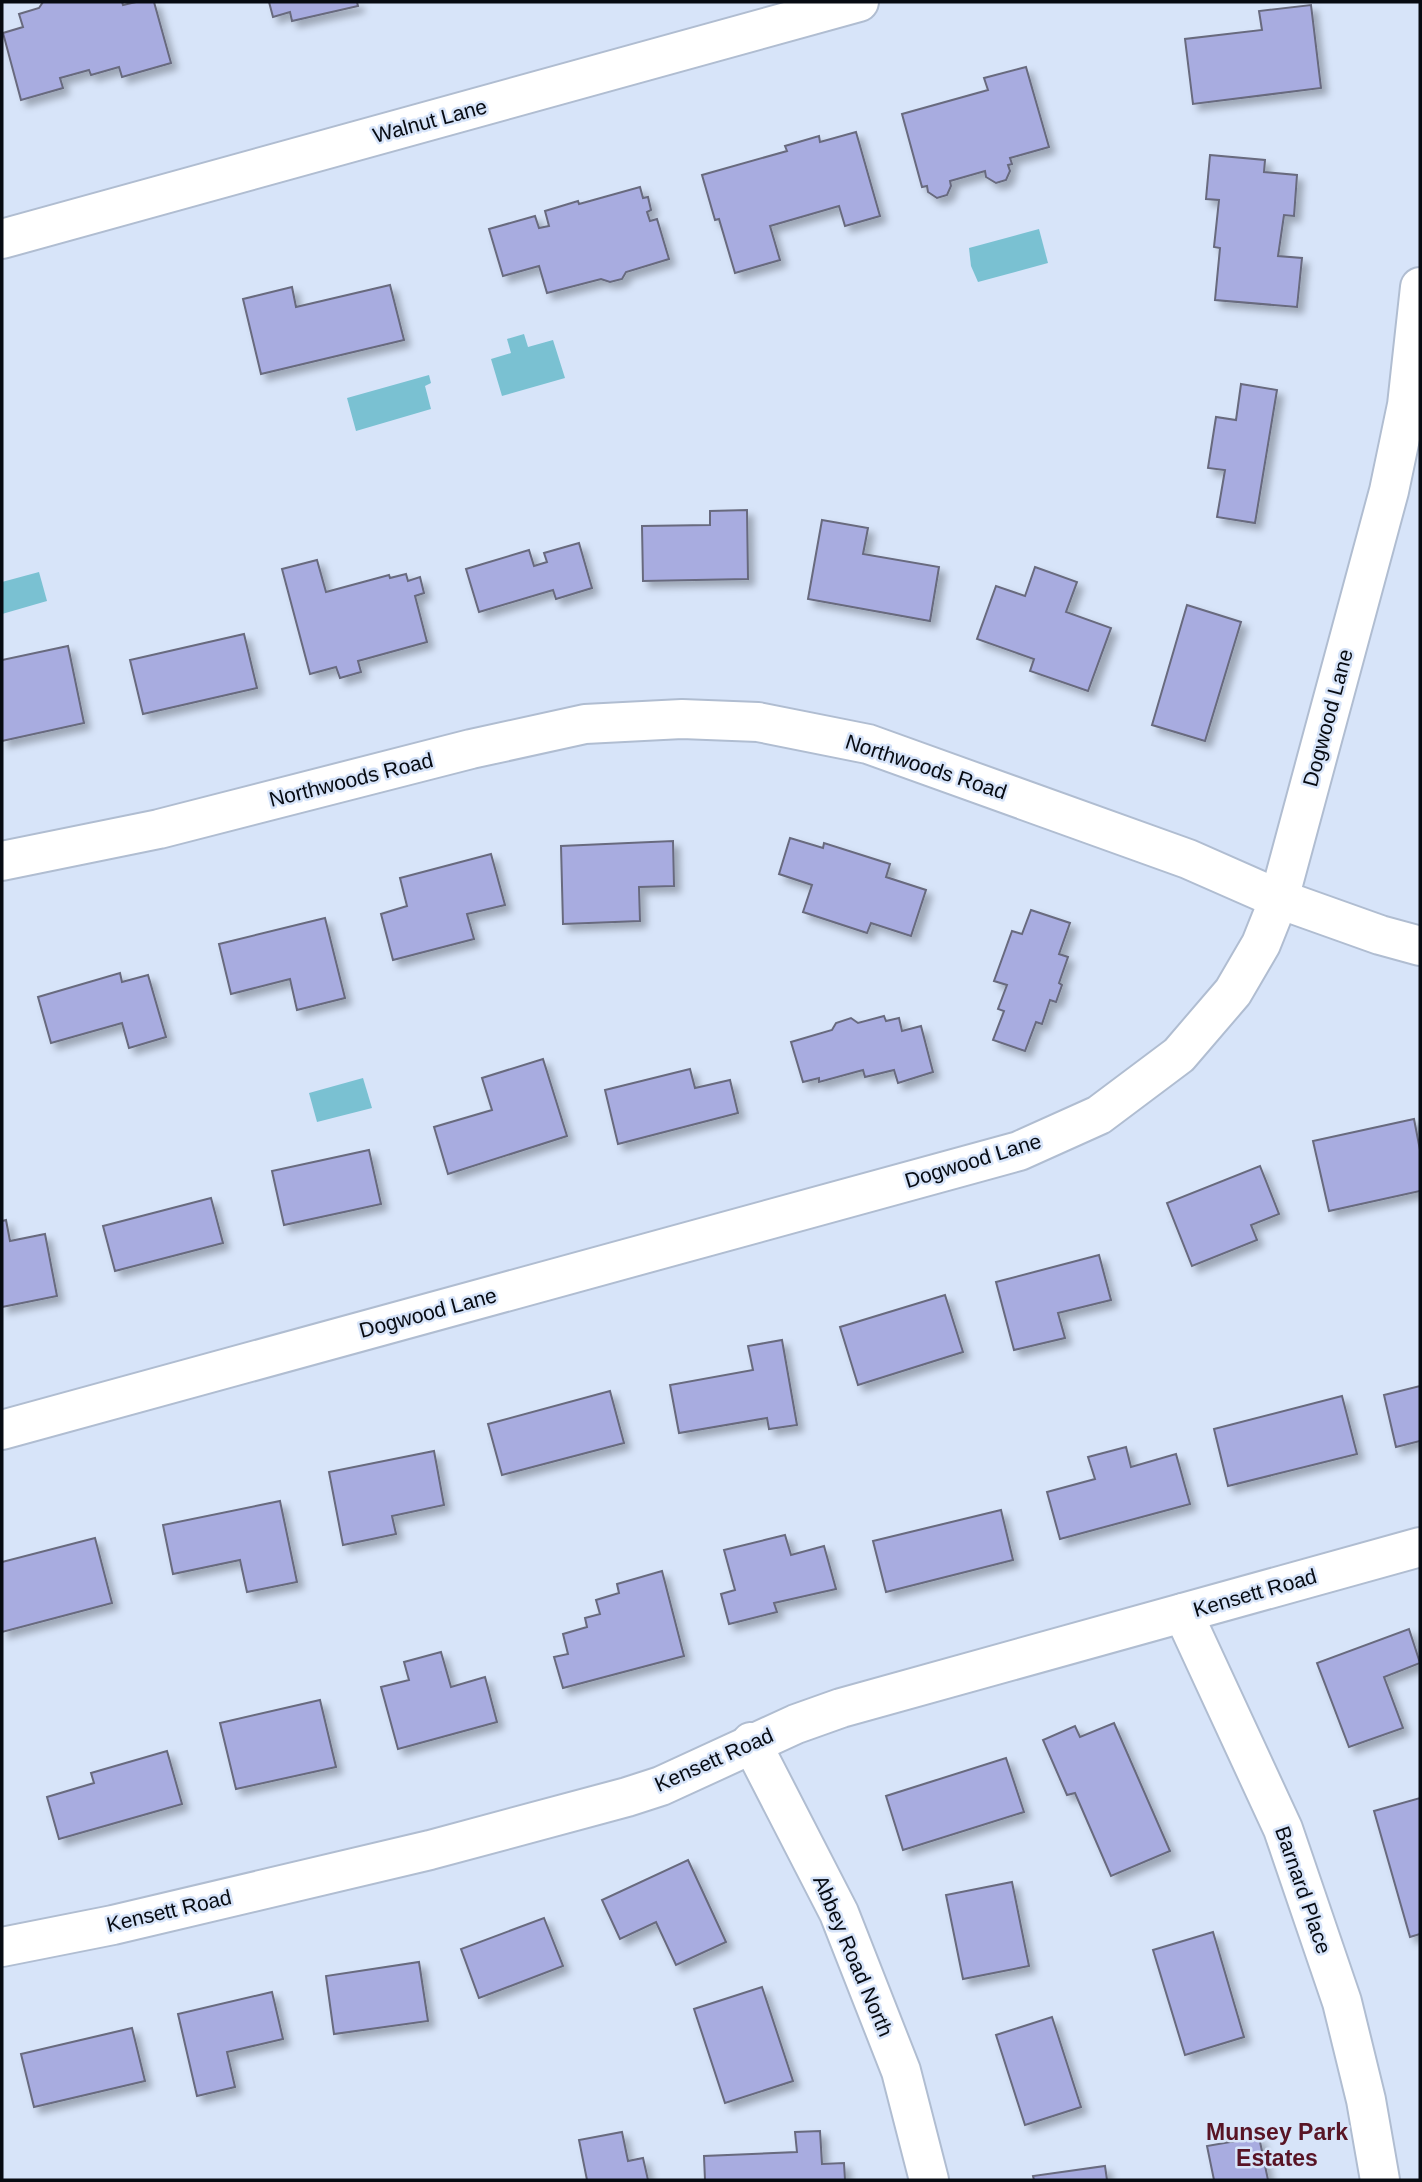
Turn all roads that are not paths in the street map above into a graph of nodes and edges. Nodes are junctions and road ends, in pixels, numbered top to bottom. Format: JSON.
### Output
{"nodes":[{"id":1,"x":859,"y":2,"type":"edge"},
{"id":2,"x":2,"y":239,"type":"edge"},
{"id":3,"x":1420,"y":287,"type":"edge"},
{"id":4,"x":2,"y":860,"type":"edge"},
{"id":5,"x":1279,"y":899,"type":"junction"},
{"id":6,"x":1420,"y":946,"type":"edge"},
{"id":7,"x":2,"y":1430,"type":"edge"},
{"id":8,"x":1420,"y":1547,"type":"edge"},
{"id":9,"x":1183,"y":1613,"type":"junction"},
{"id":10,"x":751,"y":1742,"type":"junction"},
{"id":11,"x":2,"y":1947,"type":"edge"},
{"id":12,"x":929,"y":2180,"type":"edge"},
{"id":13,"x":1380,"y":2180,"type":"edge"}],
"edges":[{"from":1,"to":2,"type":"street","name":"Walnut Lane"},
{"from":3,"to":5,"type":"street","name":"Dogwood Lane"},
{"from":4,"to":5,"type":"street","name":"Northwoods Road"},
{"from":5,"to":6,"type":"street","name":"Northwoods Road"},
{"from":5,"to":7,"type":"street","name":"Dogwood Lane"},
{"from":8,"to":9,"type":"street","name":"Kensett Road"},
{"from":9,"to":10,"type":"street","name":"Kensett Road"},
{"from":9,"to":13,"type":"street","name":"Barnard Place"},
{"from":10,"to":11,"type":"street","name":"Kensett Road"},
{"from":10,"to":12,"type":"street","name":"Abbey Road North"}]}
